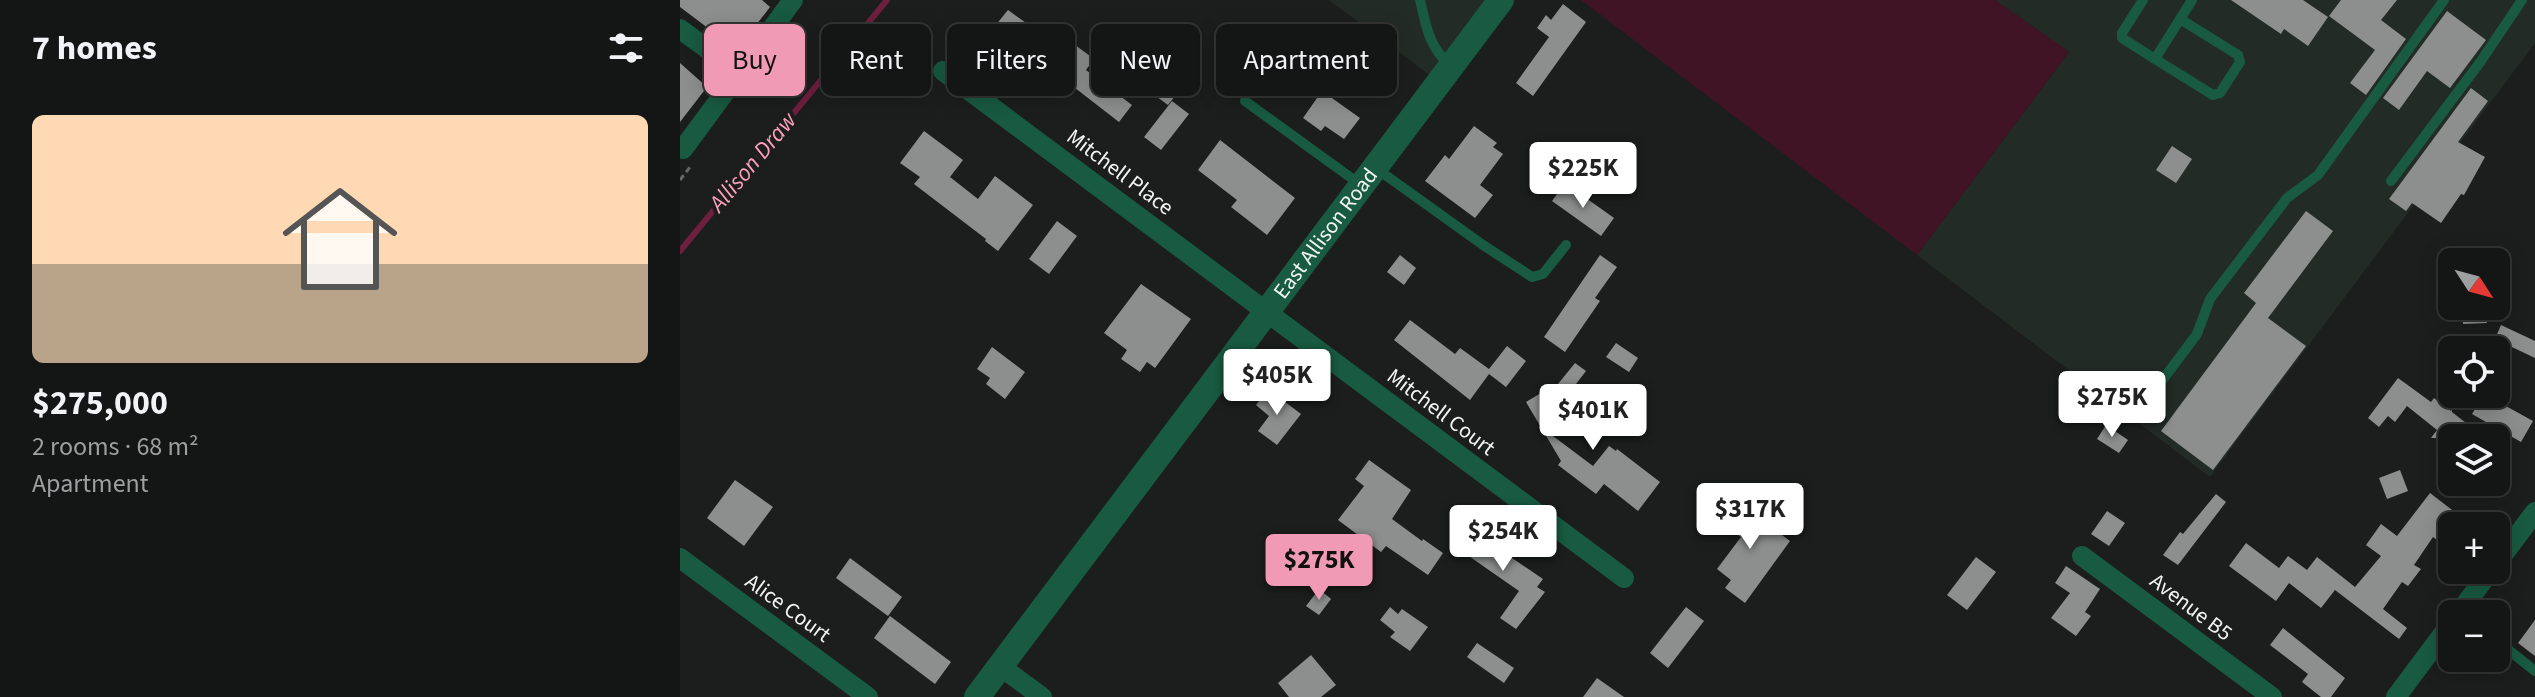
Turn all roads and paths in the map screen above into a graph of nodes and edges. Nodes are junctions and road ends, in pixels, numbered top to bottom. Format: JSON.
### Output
{"nodes":[{"id":1,"x":793,"y":0,"type":"edge"},
{"id":2,"x":1420,"y":0,"type":"edge"},
{"id":3,"x":1501,"y":0,"type":"edge"},
{"id":4,"x":2143,"y":0,"type":"edge"},
{"id":5,"x":2192,"y":0,"type":"edge"},
{"id":6,"x":2444,"y":0,"type":"edge"},
{"id":7,"x":2522,"y":0,"type":"edge"},
{"id":8,"x":2180,"y":19,"type":"junction"},
{"id":9,"x":775,"y":24,"type":"edge"},
{"id":10,"x":680,"y":29,"type":"edge"},
{"id":11,"x":704,"y":46,"type":"edge"},
{"id":12,"x":2155,"y":59,"type":"junction"},
{"id":13,"x":1452,"y":66,"type":"junction"},
{"id":14,"x":943,"y":71,"type":"dead end"},
{"id":15,"x":722,"y":96,"type":"edge"},
{"id":16,"x":1245,"y":101,"type":"dead end"},
{"id":17,"x":680,"y":147,"type":"edge"},
{"id":18,"x":1369,"y":177,"type":"junction"},
{"id":19,"x":2391,"y":181,"type":"dead end"},
{"id":20,"x":1566,"y":245,"type":"dead end"},
{"id":21,"x":1268,"y":312,"type":"junction"},
{"id":22,"x":2149,"y":398,"type":"dead end"},
{"id":23,"x":2535,"y":512,"type":"edge"},
{"id":24,"x":2510,"y":545,"type":"edge"},
{"id":25,"x":2082,"y":556,"type":"dead end"},
{"id":26,"x":680,"y":558,"type":"edge"},
{"id":27,"x":1624,"y":578,"type":"dead end"},
{"id":28,"x":2438,"y":642,"type":"edge"},
{"id":29,"x":2510,"y":651,"type":"edge"},
{"id":30,"x":1001,"y":667,"type":"junction"},
{"id":31,"x":2535,"y":671,"type":"edge"},
{"id":32,"x":868,"y":697,"type":"edge"},
{"id":33,"x":977,"y":697,"type":"edge"},
{"id":34,"x":1042,"y":697,"type":"edge"},
{"id":35,"x":2272,"y":697,"type":"edge"},
{"id":36,"x":2396,"y":697,"type":"edge"}],
"edges":[{"from":1,"to":9,"type":"street"},
{"from":2,"to":13,"type":"lane"},
{"from":3,"to":13,"type":"street","name":"East Allison Road"},
{"from":4,"to":12,"type":"lane"},
{"from":5,"to":8,"type":"lane"},
{"from":6,"to":22,"type":"lane"},
{"from":7,"to":19,"type":"lane"},
{"from":8,"to":12,"type":"lane"},
{"from":8,"to":12,"type":"lane"},
{"from":10,"to":11,"type":"street"},
{"from":13,"to":18,"type":"street","name":"East Allison Road"},
{"from":14,"to":21,"type":"street","name":"Mitchell Place"},
{"from":15,"to":17,"type":"street"},
{"from":16,"to":18,"type":"lane"},
{"from":18,"to":20,"type":"lane"},
{"from":18,"to":21,"type":"street","name":"East Allison Road"},
{"from":21,"to":27,"type":"street","name":"Mitchell Court"},
{"from":21,"to":30,"type":"street","name":"East Allison Road"},
{"from":23,"to":24,"type":"street"},
{"from":25,"to":35,"type":"street","name":"Avenue B5"},
{"from":26,"to":32,"type":"street","name":"Alice Court"},
{"from":28,"to":36,"type":"street"},
{"from":29,"to":31,"type":"lane"},
{"from":30,"to":33,"type":"street","name":"East Allison Road"},
{"from":30,"to":34,"type":"street"}]}
